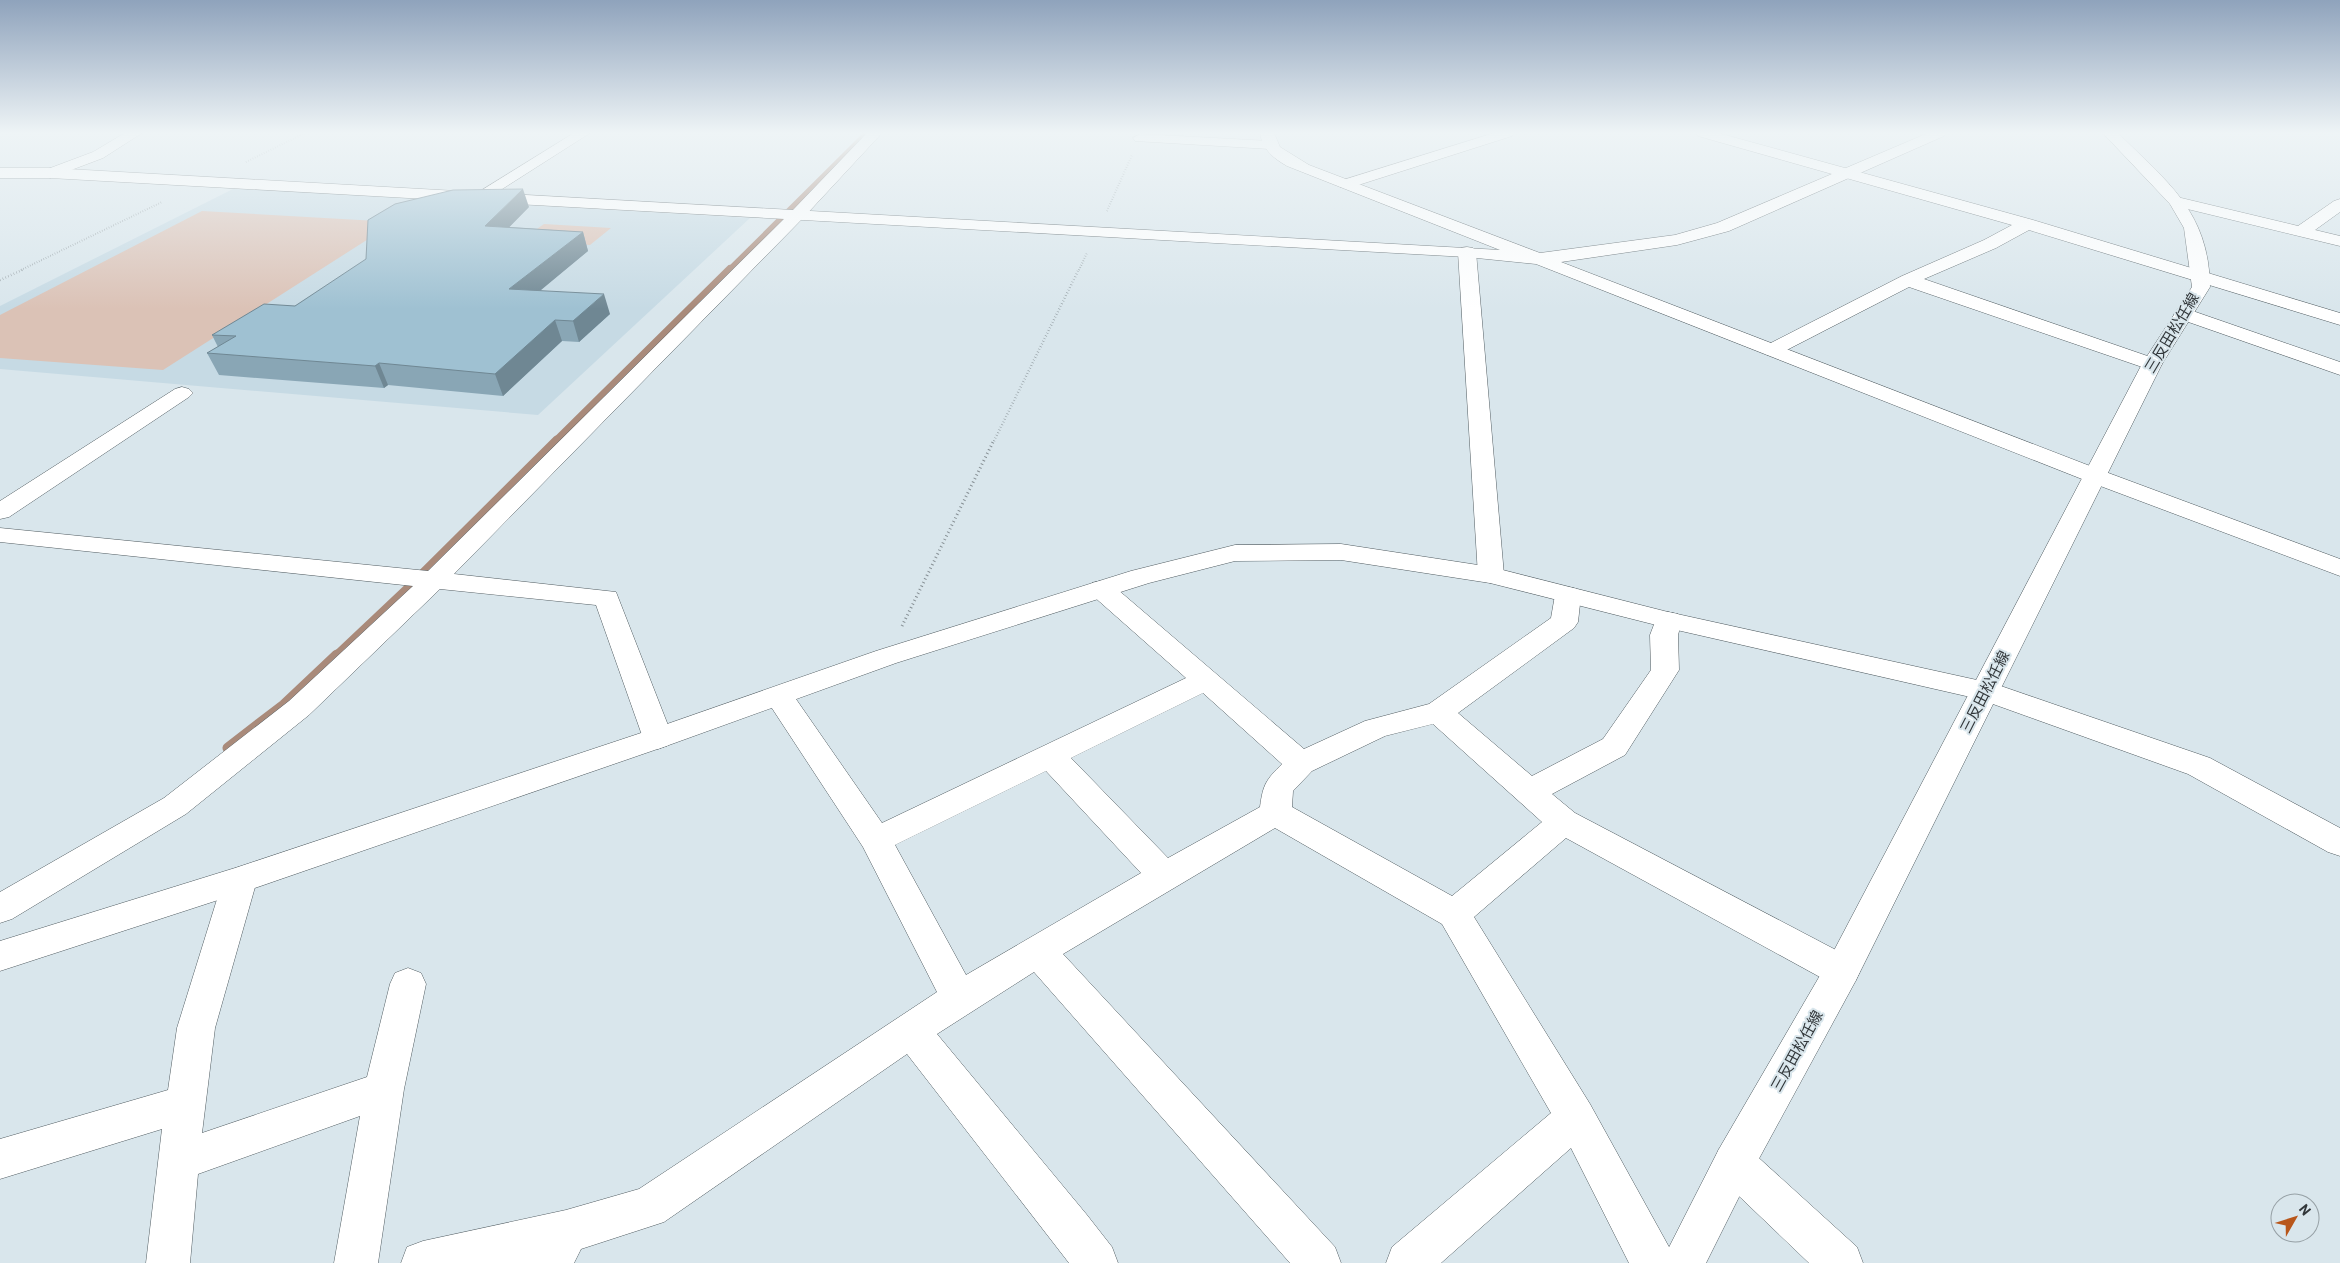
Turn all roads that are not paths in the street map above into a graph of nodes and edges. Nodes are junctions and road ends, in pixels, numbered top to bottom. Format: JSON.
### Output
{"nodes":[{"id":1,"x":387,"y":192,"type":"edge"},
{"id":2,"x":487,"y":192,"type":"edge"},
{"id":3,"x":819,"y":192,"type":"edge"},
{"id":4,"x":1366,"y":192,"type":"edge"},
{"id":5,"x":1802,"y":192,"type":"edge"},
{"id":6,"x":1913,"y":192,"type":"edge"},
{"id":7,"x":2167,"y":192,"type":"edge"},
{"id":8,"x":479,"y":197,"type":"junction"},
{"id":9,"x":2177,"y":202,"type":"junction"},
{"id":10,"x":2340,"y":204,"type":"edge"},
{"id":11,"x":798,"y":214,"type":"junction"},
{"id":12,"x":2027,"y":224,"type":"junction"},
{"id":13,"x":2302,"y":231,"type":"junction"},
{"id":14,"x":2340,"y":241,"type":"edge"},
{"id":15,"x":1468,"y":252,"type":"junction"},
{"id":16,"x":1536,"y":259,"type":"junction"},
{"id":17,"x":2201,"y":278,"type":"junction"},
{"id":18,"x":1908,"y":280,"type":"junction"},
{"id":19,"x":2184,"y":314,"type":"junction"},
{"id":20,"x":2340,"y":319,"type":"edge"},
{"id":21,"x":1772,"y":350,"type":"junction"},
{"id":22,"x":2152,"y":364,"type":"junction"},
{"id":23,"x":2340,"y":369,"type":"edge"},
{"id":24,"x":182,"y":393,"type":"dead end"},
{"id":25,"x":2095,"y":476,"type":"junction"},
{"id":26,"x":0,"y":512,"type":"edge"},
{"id":27,"x":0,"y":535,"type":"edge"},
{"id":28,"x":2340,"y":568,"type":"edge"},
{"id":29,"x":1491,"y":575,"type":"junction"},
{"id":30,"x":429,"y":579,"type":"junction"},
{"id":31,"x":1101,"y":589,"type":"junction"},
{"id":32,"x":1568,"y":595,"type":"junction"},
{"id":33,"x":1668,"y":620,"type":"junction"},
{"id":34,"x":1206,"y":680,"type":"junction"},
{"id":35,"x":1985,"y":691,"type":"junction"},
{"id":36,"x":779,"y":696,"type":"junction"},
{"id":37,"x":1439,"y":712,"type":"junction"},
{"id":38,"x":658,"y":738,"type":"junction"},
{"id":39,"x":1050,"y":755,"type":"junction"},
{"id":40,"x":1301,"y":763,"type":"junction"},
{"id":41,"x":1529,"y":792,"type":"junction"},
{"id":42,"x":1275,"y":813,"type":"junction"},
{"id":43,"x":1563,"y":822,"type":"junction"},
{"id":44,"x":876,"y":840,"type":"junction"},
{"id":45,"x":2340,"y":843,"type":"edge"},
{"id":46,"x":1164,"y":876,"type":"junction"},
{"id":47,"x":240,"y":880,"type":"junction"},
{"id":48,"x":0,"y":909,"type":"edge"},
{"id":49,"x":1454,"y":914,"type":"junction"},
{"id":50,"x":1038,"y":951,"type":"junction"},
{"id":51,"x":0,"y":956,"type":"edge"},
{"id":52,"x":1842,"y":971,"type":"junction"},
{"id":53,"x":408,"y":984,"type":"dead end"},
{"id":54,"x":960,"y":998,"type":"junction"},
{"id":55,"x":911,"y":1031,"type":"junction"},
{"id":56,"x":384,"y":1088,"type":"junction"},
{"id":57,"x":186,"y":1103,"type":"junction"},
{"id":58,"x":1576,"y":1117,"type":"junction"},
{"id":59,"x":0,"y":1159,"type":"edge"},
{"id":60,"x":178,"y":1161,"type":"junction"},
{"id":61,"x":1734,"y":1163,"type":"junction"},
{"id":62,"x":559,"y":1247,"type":"edge"},
{"id":63,"x":168,"y":1263,"type":"edge"},
{"id":64,"x":356,"y":1263,"type":"edge"},
{"id":65,"x":423,"y":1263,"type":"edge"},
{"id":66,"x":1096,"y":1263,"type":"edge"},
{"id":67,"x":1319,"y":1263,"type":"edge"},
{"id":68,"x":1408,"y":1263,"type":"edge"},
{"id":69,"x":1652,"y":1263,"type":"edge"},
{"id":70,"x":1683,"y":1263,"type":"edge"},
{"id":71,"x":1842,"y":1263,"type":"edge"}],
"edges":[{"from":1,"to":8,"type":"street"},
{"from":2,"to":8,"type":"street"},
{"from":3,"to":11,"type":"street"},
{"from":4,"to":16,"type":"street"},
{"from":5,"to":16,"type":"street"},
{"from":6,"to":12,"type":"street"},
{"from":7,"to":9,"type":"street","name":"三反田松任線"},
{"from":8,"to":11,"type":"street"},
{"from":9,"to":13,"type":"street"},
{"from":9,"to":17,"type":"street","name":"三反田松任線"},
{"from":10,"to":13,"type":"street"},
{"from":11,"to":15,"type":"street"},
{"from":11,"to":30,"type":"street"},
{"from":12,"to":17,"type":"street"},
{"from":12,"to":18,"type":"street"},
{"from":13,"to":14,"type":"street"},
{"from":15,"to":16,"type":"street"},
{"from":15,"to":29,"type":"street"},
{"from":16,"to":21,"type":"street"},
{"from":17,"to":19,"type":"street","name":"三反田松任線"},
{"from":17,"to":20,"type":"street"},
{"from":18,"to":21,"type":"street"},
{"from":18,"to":22,"type":"street"},
{"from":19,"to":22,"type":"street","name":"三反田松任線"},
{"from":19,"to":23,"type":"street"},
{"from":21,"to":25,"type":"street"},
{"from":22,"to":25,"type":"street","name":"三反田松任線"},
{"from":24,"to":26,"type":"street"},
{"from":25,"to":28,"type":"street"},
{"from":25,"to":35,"type":"street","name":"三反田松任線"},
{"from":27,"to":30,"type":"street"},
{"from":29,"to":31,"type":"street"},
{"from":29,"to":32,"type":"street"},
{"from":30,"to":38,"type":"street"},
{"from":30,"to":48,"type":"street"},
{"from":31,"to":34,"type":"street"},
{"from":31,"to":36,"type":"street"},
{"from":32,"to":33,"type":"street"},
{"from":32,"to":37,"type":"street"},
{"from":33,"to":35,"type":"street"},
{"from":33,"to":41,"type":"street"},
{"from":34,"to":39,"type":"street"},
{"from":34,"to":40,"type":"street"},
{"from":35,"to":45,"type":"street"},
{"from":35,"to":52,"type":"street","name":"三反田松任線"},
{"from":36,"to":38,"type":"street"},
{"from":36,"to":44,"type":"street"},
{"from":37,"to":40,"type":"street"},
{"from":37,"to":41,"type":"street"},
{"from":38,"to":47,"type":"street"},
{"from":39,"to":44,"type":"street"},
{"from":39,"to":46,"type":"street"},
{"from":40,"to":42,"type":"street"},
{"from":41,"to":43,"type":"street"},
{"from":42,"to":46,"type":"street"},
{"from":42,"to":49,"type":"street"},
{"from":43,"to":49,"type":"street"},
{"from":43,"to":52,"type":"street"},
{"from":44,"to":54,"type":"street"},
{"from":46,"to":50,"type":"street"},
{"from":47,"to":51,"type":"street"},
{"from":47,"to":57,"type":"street"},
{"from":49,"to":58,"type":"street"},
{"from":50,"to":54,"type":"street"},
{"from":50,"to":67,"type":"street"},
{"from":52,"to":61,"type":"street","name":"三反田松任線"},
{"from":53,"to":56,"type":"street"},
{"from":54,"to":55,"type":"street"},
{"from":55,"to":62,"type":"street"},
{"from":55,"to":66,"type":"street"},
{"from":56,"to":60,"type":"street"},
{"from":56,"to":64,"type":"street"},
{"from":57,"to":59,"type":"street"},
{"from":57,"to":60,"type":"street"},
{"from":58,"to":68,"type":"street"},
{"from":58,"to":69,"type":"street"},
{"from":60,"to":63,"type":"street"},
{"from":61,"to":70,"type":"street","name":"三反田松任線"},
{"from":61,"to":71,"type":"street"},
{"from":62,"to":65,"type":"street"}]}
